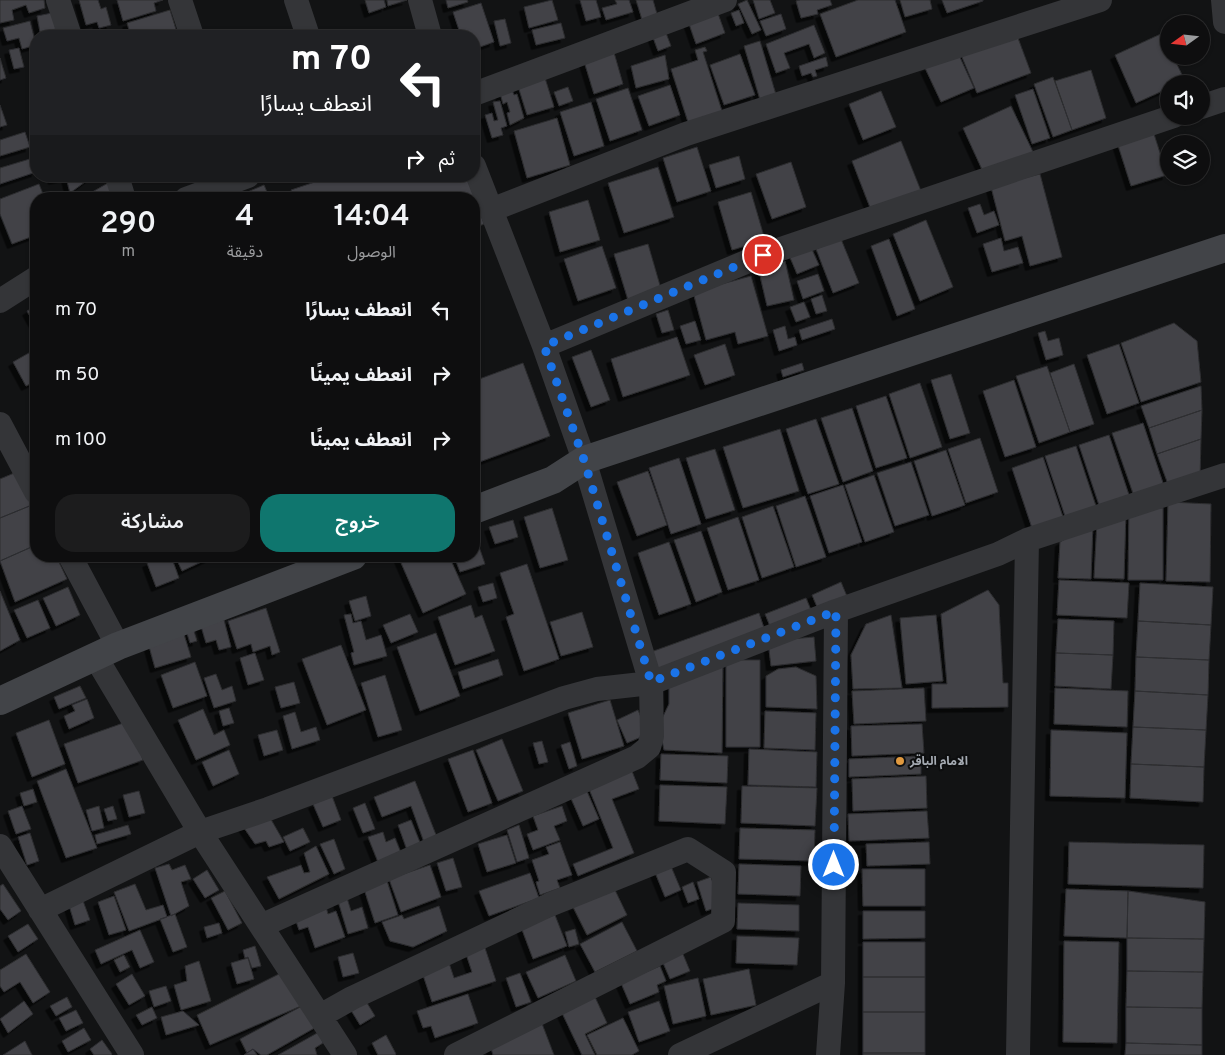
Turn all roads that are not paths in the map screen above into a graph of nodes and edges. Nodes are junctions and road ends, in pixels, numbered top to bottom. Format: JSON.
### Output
{"nodes":[{"id":1,"x":58,"y":0,"type":"edge"},
{"id":2,"x":180,"y":0,"type":"edge"},
{"id":3,"x":296,"y":0,"type":"edge"},
{"id":4,"x":420,"y":0,"type":"edge"},
{"id":5,"x":726,"y":0,"type":"edge"},
{"id":6,"x":1100,"y":0,"type":"edge"},
{"id":7,"x":1222,"y":0,"type":"edge"},
{"id":8,"x":1225,"y":22,"type":"edge"},
{"id":9,"x":68,"y":30,"type":"edge"},
{"id":10,"x":190,"y":30,"type":"edge"},
{"id":11,"x":306,"y":30,"type":"edge"},
{"id":12,"x":428,"y":30,"type":"edge"},
{"id":13,"x":480,"y":92,"type":"edge"},
{"id":14,"x":1225,"y":99,"type":"edge"},
{"id":15,"x":1210,"y":104,"type":"edge"},
{"id":16,"x":1160,"y":121,"type":"edge"},
{"id":17,"x":231,"y":182,"type":"edge"},
{"id":18,"x":480,"y":182,"type":"edge"},
{"id":19,"x":204,"y":192,"type":"edge"},
{"id":20,"x":491,"y":210,"type":"junction"},
{"id":21,"x":1225,"y":248,"type":"edge"},
{"id":22,"x":30,"y":281,"type":"edge"},
{"id":23,"x":1,"y":296,"type":"edge"},
{"id":24,"x":544,"y":346,"type":"junction"},
{"id":25,"x":0,"y":424,"type":"edge"},
{"id":26,"x":584,"y":460,"type":"junction"},
{"id":27,"x":1225,"y":476,"type":"edge"},
{"id":28,"x":30,"y":481,"type":"edge"},
{"id":29,"x":480,"y":508,"type":"edge"},
{"id":30,"x":1027,"y":540,"type":"junction"},
{"id":31,"x":72,"y":562,"type":"edge"},
{"id":32,"x":310,"y":564,"type":"edge"},
{"id":33,"x":836,"y":611,"type":"junction"},
{"id":34,"x":106,"y":651,"type":"junction"},
{"id":35,"x":651,"y":682,"type":"junction"},
{"id":36,"x":0,"y":701,"type":"edge"},
{"id":37,"x":200,"y":832,"type":"junction"},
{"id":38,"x":0,"y":846,"type":"edge"},
{"id":39,"x":40,"y":910,"type":"junction"},
{"id":40,"x":263,"y":925,"type":"junction"},
{"id":41,"x":833,"y":983,"type":"junction"},
{"id":42,"x":320,"y":1016,"type":"junction"},
{"id":43,"x":132,"y":1055,"type":"edge"},
{"id":44,"x":345,"y":1055,"type":"edge"},
{"id":45,"x":456,"y":1055,"type":"edge"},
{"id":46,"x":680,"y":1055,"type":"edge"},
{"id":47,"x":828,"y":1055,"type":"edge"},
{"id":48,"x":1018,"y":1055,"type":"edge"}],
"edges":[{"from":1,"to":9,"type":"street"},
{"from":2,"to":10,"type":"street"},
{"from":3,"to":11,"type":"street"},
{"from":4,"to":12,"type":"street"},
{"from":5,"to":13,"type":"street"},
{"from":6,"to":20,"type":"street"},
{"from":7,"to":8,"type":"street"},
{"from":14,"to":15,"type":"street"},
{"from":16,"to":24,"type":"street"},
{"from":17,"to":19,"type":"street"},
{"from":18,"to":20,"type":"street"},
{"from":20,"to":24,"type":"street"},
{"from":21,"to":26,"type":"main road"},
{"from":22,"to":23,"type":"street"},
{"from":24,"to":26,"type":"street"},
{"from":25,"to":28,"type":"street"},
{"from":26,"to":29,"type":"main road"},
{"from":26,"to":35,"type":"street"},
{"from":27,"to":30,"type":"street"},
{"from":30,"to":33,"type":"street"},
{"from":30,"to":48,"type":"street"},
{"from":31,"to":34,"type":"street"},
{"from":32,"to":34,"type":"main road"},
{"from":33,"to":35,"type":"street"},
{"from":33,"to":41,"type":"street"},
{"from":34,"to":36,"type":"main road"},
{"from":34,"to":37,"type":"street"},
{"from":35,"to":37,"type":"street"},
{"from":35,"to":40,"type":"street"},
{"from":37,"to":39,"type":"street"},
{"from":37,"to":40,"type":"street"},
{"from":38,"to":39,"type":"street"},
{"from":39,"to":43,"type":"street"},
{"from":40,"to":42,"type":"street"},
{"from":41,"to":46,"type":"street"},
{"from":41,"to":47,"type":"street"},
{"from":42,"to":44,"type":"street"},
{"from":42,"to":45,"type":"street"}]}
